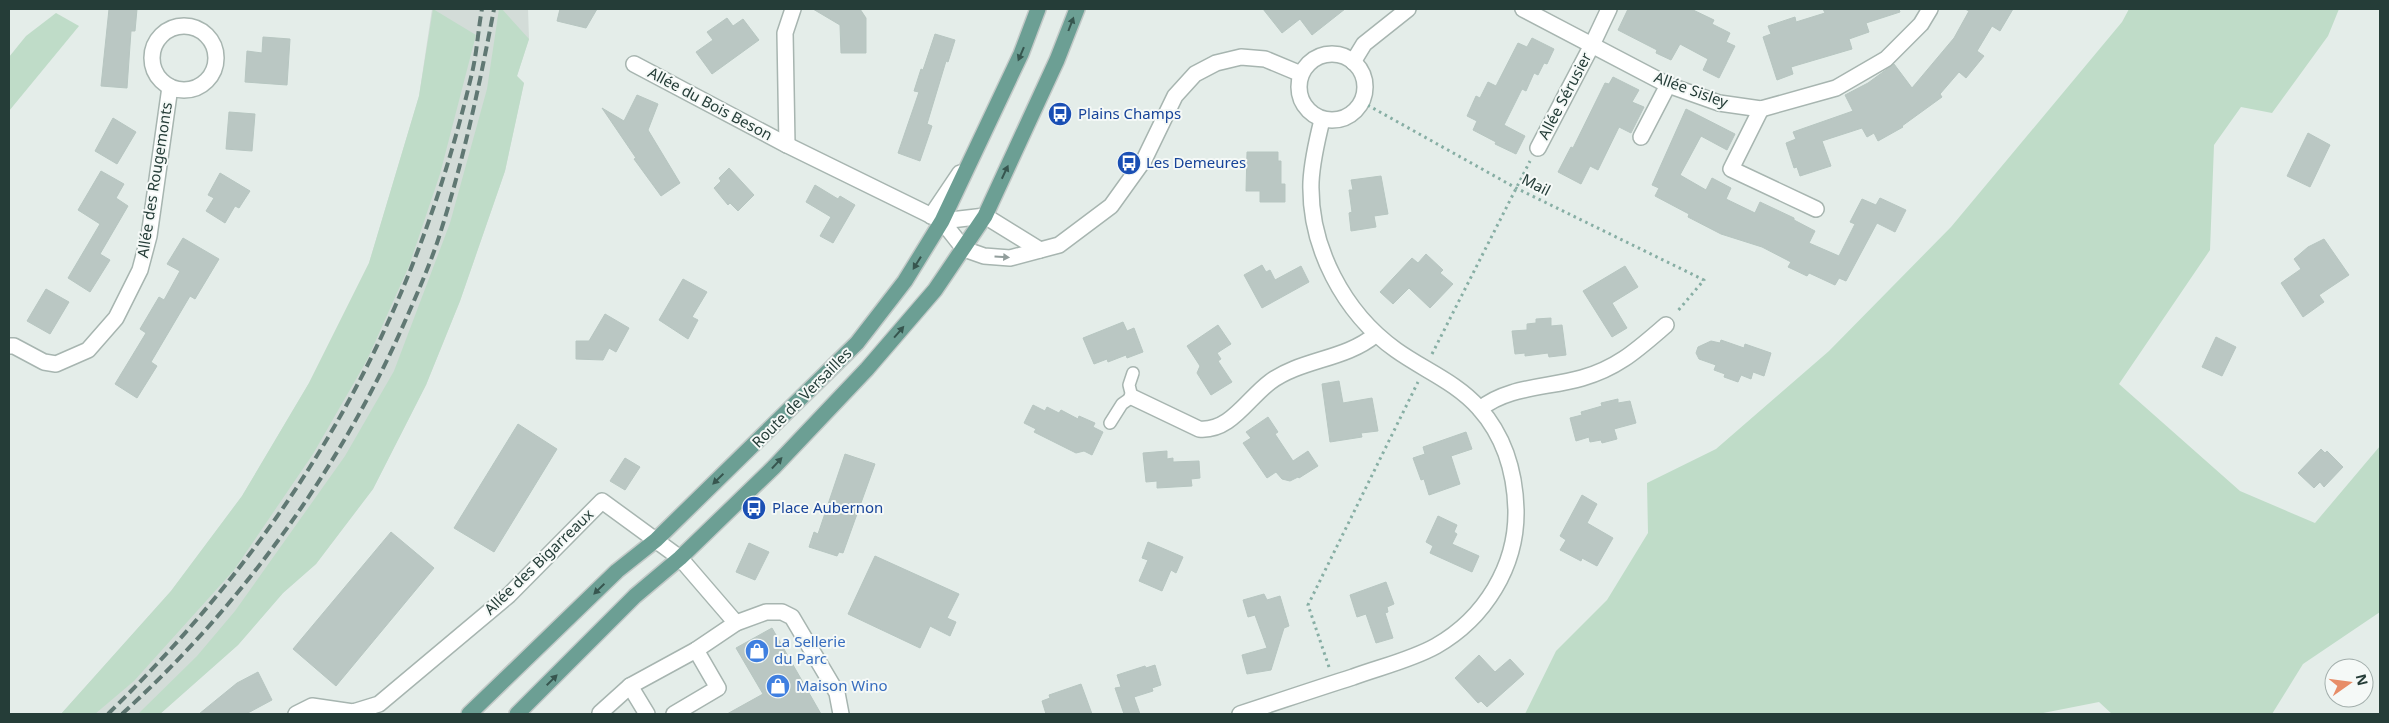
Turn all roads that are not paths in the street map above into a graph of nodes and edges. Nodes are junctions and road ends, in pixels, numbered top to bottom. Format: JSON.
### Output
{"nodes":[{"id":1,"x":793,"y":9,"type":"edge"},
{"id":2,"x":1038,"y":9,"type":"edge"},
{"id":3,"x":1077,"y":9,"type":"edge"},
{"id":4,"x":1408,"y":9,"type":"edge"},
{"id":5,"x":1523,"y":9,"type":"edge"},
{"id":6,"x":1608,"y":9,"type":"edge"},
{"id":7,"x":1930,"y":9,"type":"edge"},
{"id":8,"x":1592,"y":45,"type":"junction"},
{"id":9,"x":1354,"y":62,"type":"junction"},
{"id":10,"x":634,"y":64,"type":"dead end"},
{"id":11,"x":1301,"y":74,"type":"junction"},
{"id":12,"x":1668,"y":85,"type":"junction"},
{"id":13,"x":170,"y":88,"type":"junction"},
{"id":14,"x":1762,"y":110,"type":"junction"},
{"id":15,"x":1322,"y":120,"type":"junction"},
{"id":16,"x":1641,"y":137,"type":"dead end"},
{"id":17,"x":787,"y":145,"type":"junction"},
{"id":18,"x":1538,"y":148,"type":"road end"},
{"id":19,"x":1816,"y":209,"type":"dead end"},
{"id":20,"x":984,"y":216,"type":"junction"},
{"id":21,"x":937,"y":218,"type":"junction"},
{"id":22,"x":964,"y":249,"type":"junction"},
{"id":23,"x":1040,"y":250,"type":"junction"},
{"id":24,"x":1666,"y":325,"type":"road end"},
{"id":25,"x":1375,"y":335,"type":"junction"},
{"id":26,"x":9,"y":346,"type":"edge"},
{"id":27,"x":1133,"y":373,"type":"dead end"},
{"id":28,"x":1132,"y":398,"type":"junction"},
{"id":29,"x":1480,"y":409,"type":"junction"},
{"id":30,"x":1110,"y":423,"type":"dead end"},
{"id":31,"x":656,"y":540,"type":"junction"},
{"id":32,"x":680,"y":558,"type":"junction"},
{"id":33,"x":736,"y":623,"type":"junction"},
{"id":34,"x":696,"y":650,"type":"junction"},
{"id":35,"x":630,"y":686,"type":"junction"},
{"id":36,"x":296,"y":714,"type":"edge"},
{"id":37,"x":469,"y":714,"type":"edge"},
{"id":38,"x":517,"y":714,"type":"edge"},
{"id":39,"x":600,"y":714,"type":"edge"},
{"id":40,"x":647,"y":714,"type":"edge"},
{"id":41,"x":674,"y":714,"type":"edge"},
{"id":42,"x":841,"y":714,"type":"edge"},
{"id":43,"x":1241,"y":714,"type":"edge"}],
"edges":[{"from":1,"to":17,"type":"street","name":"Allée du Bois Beson"},
{"from":2,"to":21,"type":"main road","name":"Route de Versailles","one_way":true},
{"from":20,"to":3,"type":"main road","name":"Route de Versailles","one_way":true},
{"from":4,"to":9,"type":"street"},
{"from":5,"to":8,"type":"street","name":"Allée Sisley"},
{"from":6,"to":8,"type":"street","name":"Allée Sérusier"},
{"from":7,"to":14,"type":"street","name":"Allée Sisley"},
{"from":8,"to":12,"type":"street","name":"Allée Sisley"},
{"from":8,"to":18,"type":"street","name":"Allée Sérusier"},
{"from":9,"to":11,"type":"street"},
{"from":9,"to":15,"type":"street"},
{"from":10,"to":17,"type":"street","name":"Allée du Bois Beson"},
{"from":11,"to":15,"type":"street"},
{"from":11,"to":23,"type":"street"},
{"from":12,"to":14,"type":"street","name":"Allée Sisley"},
{"from":12,"to":16,"type":"street"},
{"from":13,"to":13,"type":"street","name":"Allée des Rougemonts"},
{"from":13,"to":26,"type":"street","name":"Allée des Rougemonts"},
{"from":14,"to":19,"type":"street"},
{"from":15,"to":25,"type":"street"},
{"from":17,"to":21,"type":"street","name":"Allée du Bois Beson"},
{"from":20,"to":21,"type":"street"},
{"from":20,"to":22,"type":"main road","name":"Route de Versailles"},
{"from":20,"to":23,"type":"street"},
{"from":21,"to":22,"type":"street"},
{"from":21,"to":31,"type":"main road","name":"Route de Versailles","one_way":true},
{"from":22,"to":23,"type":"street","one_way":true},
{"from":32,"to":22,"type":"main road","name":"Route de Versailles","one_way":true},
{"from":24,"to":29,"type":"street"},
{"from":25,"to":28,"type":"street"},
{"from":25,"to":29,"type":"street"},
{"from":27,"to":28,"type":"lane"},
{"from":28,"to":30,"type":"lane"},
{"from":29,"to":43,"type":"street"},
{"from":31,"to":32,"type":"street","name":"Allée des Bigarreaux"},
{"from":31,"to":36,"type":"street","name":"Allée des Bigarreaux"},
{"from":31,"to":37,"type":"main road","name":"Route de Versailles","one_way":true},
{"from":32,"to":33,"type":"street","name":"Allée des Bigarreaux"},
{"from":38,"to":32,"type":"main road","name":"Route de Versailles","one_way":true},
{"from":33,"to":34,"type":"street"},
{"from":33,"to":42,"type":"street"},
{"from":34,"to":35,"type":"street"},
{"from":34,"to":41,"type":"street"},
{"from":35,"to":39,"type":"street"},
{"from":35,"to":40,"type":"street"}]}
